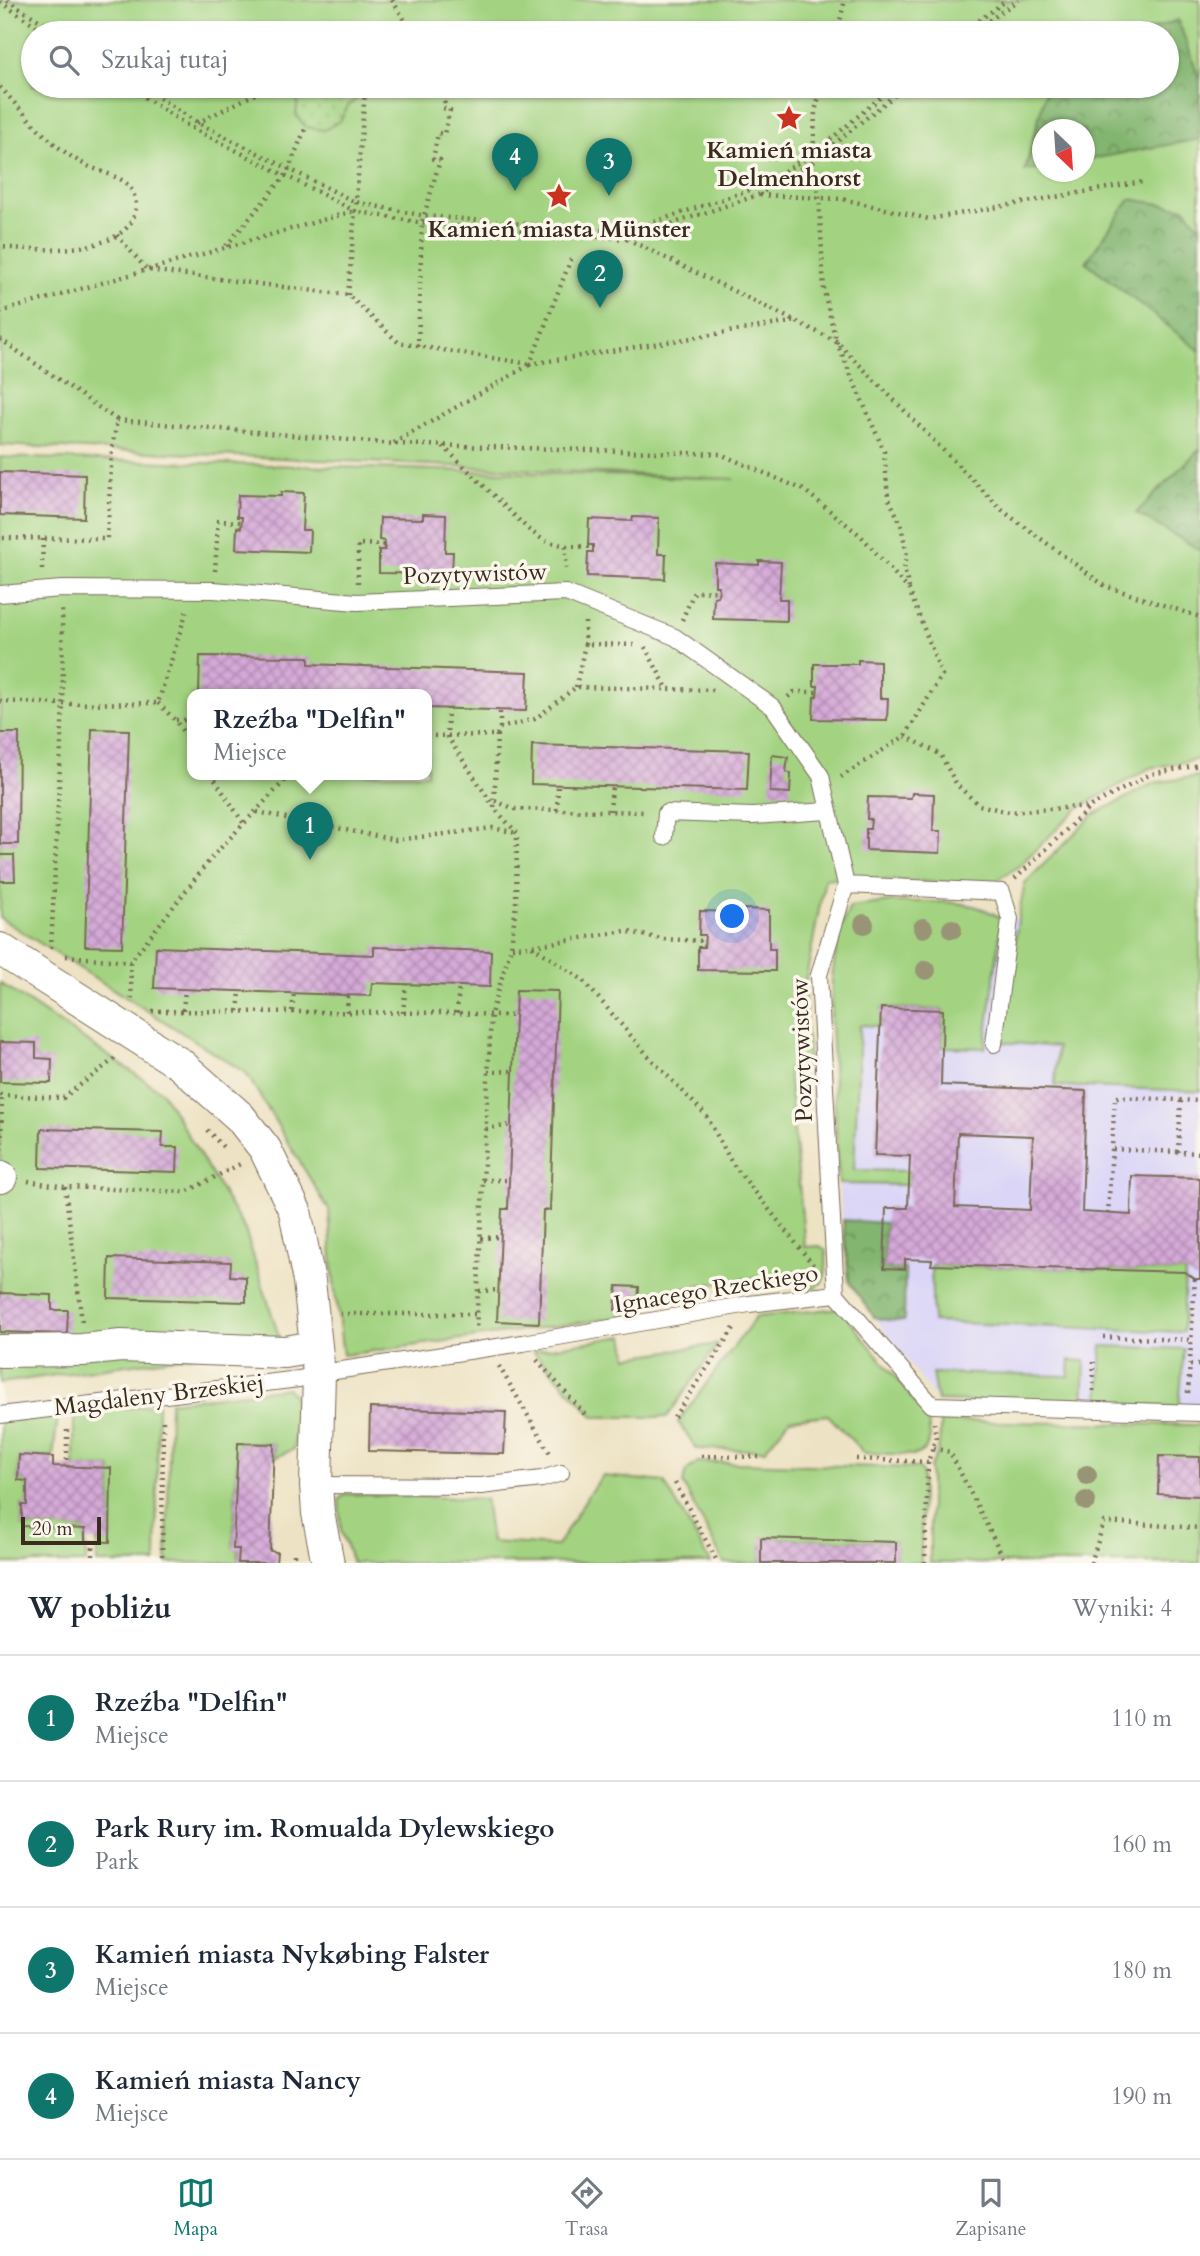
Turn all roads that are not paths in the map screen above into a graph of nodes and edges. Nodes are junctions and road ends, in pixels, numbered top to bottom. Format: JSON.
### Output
{"nodes":[{"id":1,"x":0,"y":594,"type":"edge"},
{"id":2,"x":827,"y":811,"type":"junction"},
{"id":3,"x":664,"y":837,"type":"dead end"},
{"id":4,"x":846,"y":885,"type":"junction"},
{"id":5,"x":0,"y":949,"type":"edge"},
{"id":6,"x":994,"y":1044,"type":"dead end"},
{"id":7,"x":836,"y":1294,"type":"junction"},
{"id":8,"x":0,"y":1350,"type":"edge"},
{"id":9,"x":317,"y":1360,"type":"junction"},
{"id":10,"x":1200,"y":1413,"type":"edge"},
{"id":11,"x":0,"y":1415,"type":"edge"},
{"id":12,"x":561,"y":1473,"type":"road end"},
{"id":13,"x":316,"y":1485,"type":"junction"},
{"id":14,"x":328,"y":1563,"type":"edge"}],
"edges":[{"from":1,"to":2,"type":"lane","name":"Pozytywistów"},
{"from":2,"to":3,"type":"lane"},
{"from":2,"to":4,"type":"lane","name":"Pozytywistów"},
{"from":4,"to":6,"type":"lane"},
{"from":4,"to":7,"type":"lane","name":"Pozytywistów"},
{"from":5,"to":9,"type":"street"},
{"from":7,"to":9,"type":"lane","name":"Ignacego Rzeckiego"},
{"from":7,"to":10,"type":"lane","name":"Ignacego Rzeckiego"},
{"from":8,"to":9,"type":"street","name":"Magdaleny Brzeskiej"},
{"from":9,"to":11,"type":"lane","name":"Magdaleny Brzeskiej"},
{"from":9,"to":13,"type":"street"},
{"from":12,"to":13,"type":"lane"},
{"from":13,"to":14,"type":"street"}]}
